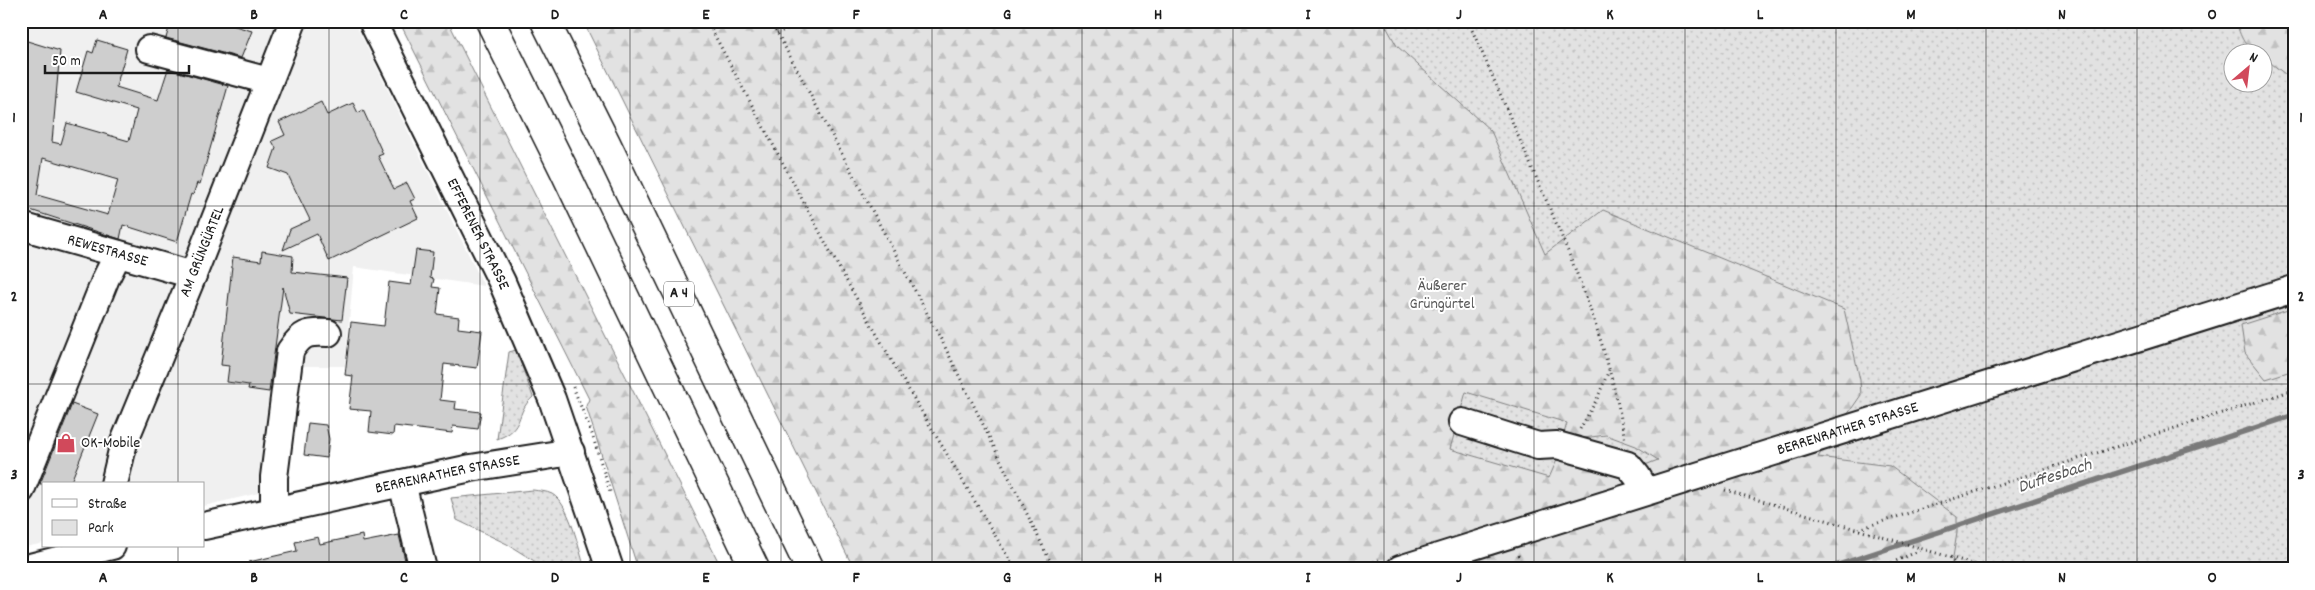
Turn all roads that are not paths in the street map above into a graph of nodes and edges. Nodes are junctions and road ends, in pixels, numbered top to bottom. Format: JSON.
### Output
{"nodes":[{"id":1,"x":372,"y":21,"type":"edge"},
{"id":2,"x":490,"y":21,"type":"edge"},
{"id":3,"x":545,"y":21,"type":"edge"},
{"id":4,"x":291,"y":22,"type":"edge"},
{"id":5,"x":149,"y":49,"type":"dead end"},
{"id":6,"x":269,"y":80,"type":"junction"},
{"id":7,"x":21,"y":226,"type":"edge"},
{"id":8,"x":118,"y":254,"type":"junction"},
{"id":9,"x":193,"y":275,"type":"junction"},
{"id":10,"x":2294,"y":289,"type":"edge"},
{"id":11,"x":328,"y":333,"type":"dead end"},
{"id":12,"x":1462,"y":422,"type":"dead end"},
{"id":13,"x":571,"y":452,"type":"junction"},
{"id":14,"x":114,"y":482,"type":"edge"},
{"id":15,"x":402,"y":483,"type":"junction"},
{"id":16,"x":21,"y":490,"type":"edge"},
{"id":17,"x":1646,"y":491,"type":"junction"},
{"id":18,"x":274,"y":511,"type":"junction"},
{"id":19,"x":205,"y":526,"type":"edge"},
{"id":20,"x":104,"y":548,"type":"edge"},
{"id":21,"x":22,"y":569,"type":"edge"},
{"id":22,"x":423,"y":569,"type":"edge"},
{"id":23,"x":610,"y":569,"type":"edge"},
{"id":24,"x":755,"y":569,"type":"edge"},
{"id":25,"x":810,"y":569,"type":"edge"},
{"id":26,"x":1400,"y":569,"type":"edge"}],
"edges":[{"from":1,"to":13,"type":"street","name":"EFFERENER STRASSE"},
{"from":2,"to":24,"type":"highway"},
{"from":3,"to":25,"type":"highway","number":"A 4"},
{"from":4,"to":6,"type":"street","name":"AM GRÜNGÜRTEL"},
{"from":5,"to":6,"type":"street"},
{"from":6,"to":9,"type":"street","name":"AM GRÜNGÜRTEL"},
{"from":7,"to":8,"type":"street","name":"REWESTRASSE"},
{"from":8,"to":9,"type":"street","name":"REWESTRASSE"},
{"from":8,"to":16,"type":"street"},
{"from":9,"to":14,"type":"street","name":"AM GRÜNGÜRTEL"},
{"from":10,"to":17,"type":"street","name":"BERRENRATHER STRASSE"},
{"from":11,"to":18,"type":"street"},
{"from":12,"to":17,"type":"street"},
{"from":13,"to":15,"type":"street","name":"BERRENRATHER STRASSE"},
{"from":13,"to":23,"type":"street"},
{"from":15,"to":18,"type":"street","name":"BERRENRATHER STRASSE"},
{"from":15,"to":22,"type":"street"},
{"from":17,"to":26,"type":"street","name":"BERRENRATHER STRASSE"},
{"from":18,"to":19,"type":"street","name":"BERRENRATHER STRASSE"},
{"from":20,"to":21,"type":"street"}]}
